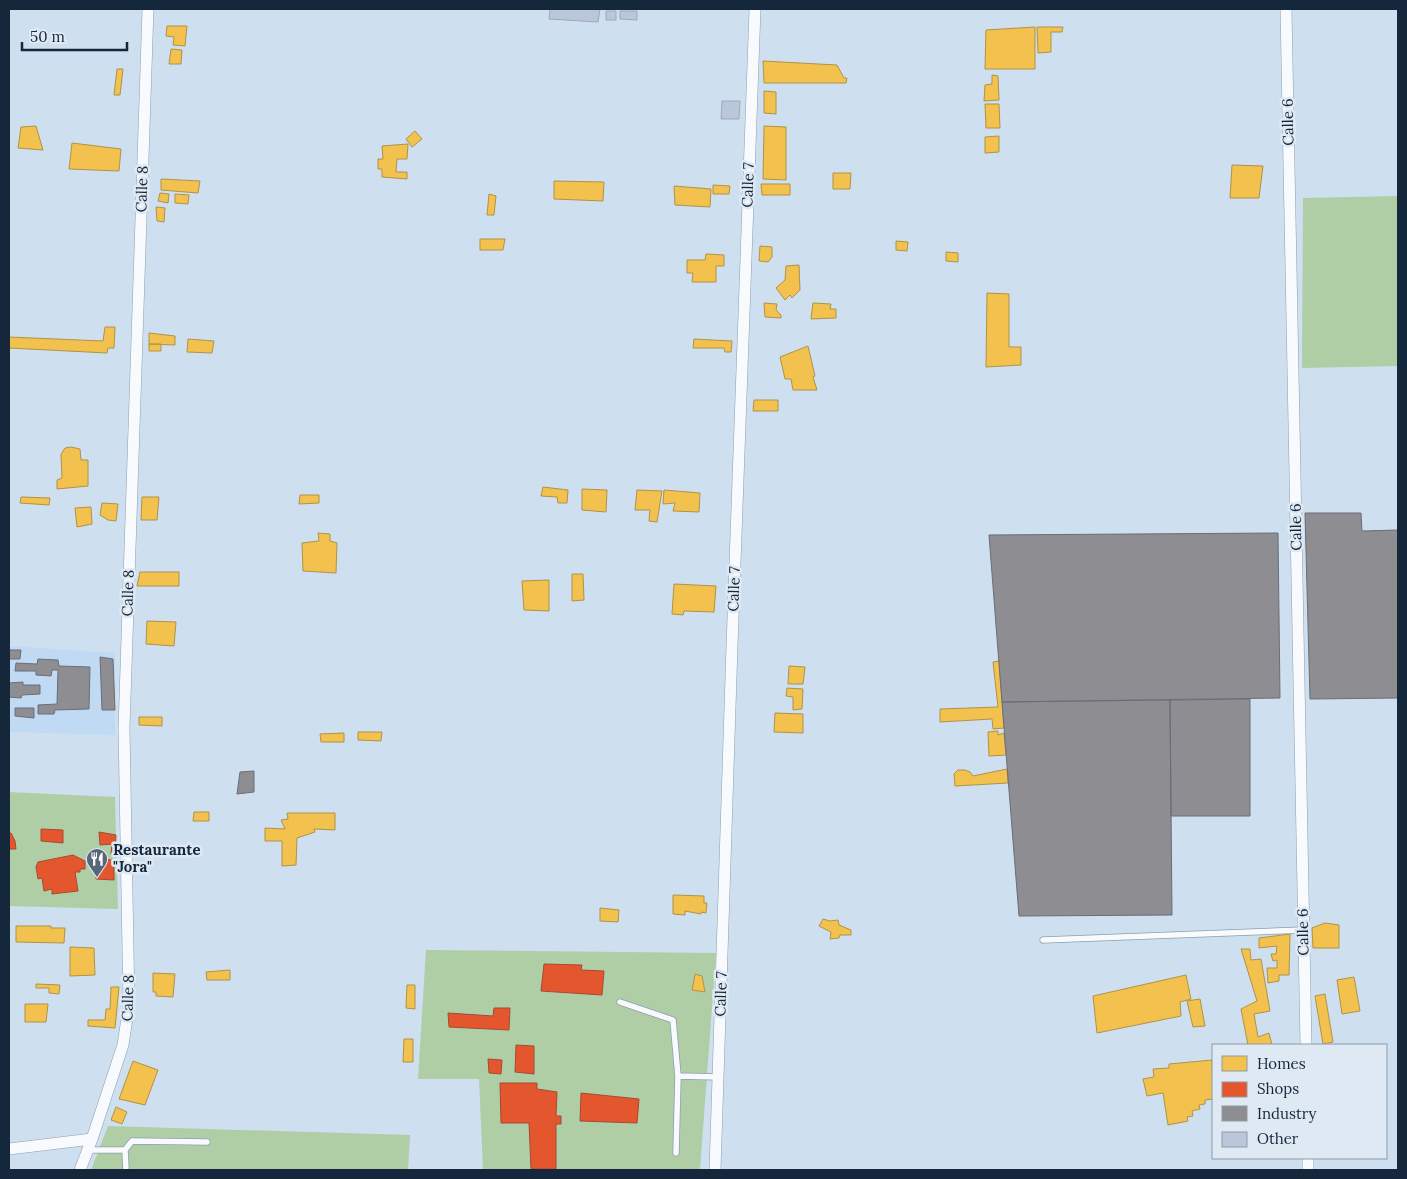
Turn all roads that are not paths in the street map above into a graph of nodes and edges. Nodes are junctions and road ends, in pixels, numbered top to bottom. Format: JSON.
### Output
{"nodes":[{"id":1,"x":148,"y":9,"type":"edge"},
{"id":2,"x":755,"y":9,"type":"edge"},
{"id":3,"x":1286,"y":9,"type":"edge"},
{"id":4,"x":1303,"y":930,"type":"junction"},
{"id":5,"x":1043,"y":940,"type":"dead end"},
{"id":6,"x":620,"y":1002,"type":"dead end"},
{"id":7,"x":1306,"y":1044,"type":"edge"},
{"id":8,"x":678,"y":1076,"type":"junction"},
{"id":9,"x":718,"y":1077,"type":"junction"},
{"id":10,"x":207,"y":1142,"type":"dead end"},
{"id":11,"x":90,"y":1144,"type":"junction"},
{"id":12,"x":9,"y":1149,"type":"edge"},
{"id":13,"x":125,"y":1150,"type":"junction"},
{"id":14,"x":676,"y":1152,"type":"dead end"},
{"id":15,"x":80,"y":1170,"type":"edge"},
{"id":16,"x":126,"y":1170,"type":"edge"},
{"id":17,"x":715,"y":1170,"type":"edge"}],
"edges":[{"from":1,"to":11,"type":"street","name":"Calle 8"},
{"from":2,"to":9,"type":"street","name":"Calle 7"},
{"from":3,"to":4,"type":"street","name":"Calle 6"},
{"from":4,"to":5,"type":"lane"},
{"from":4,"to":7,"type":"street","name":"Calle 6"},
{"from":6,"to":8,"type":"lane"},
{"from":8,"to":9,"type":"lane"},
{"from":8,"to":14,"type":"lane"},
{"from":9,"to":17,"type":"street","name":"Calle 7"},
{"from":10,"to":13,"type":"lane"},
{"from":11,"to":12,"type":"street"},
{"from":11,"to":13,"type":"lane"},
{"from":11,"to":15,"type":"street","name":"Calle 8"},
{"from":13,"to":16,"type":"lane"}]}
